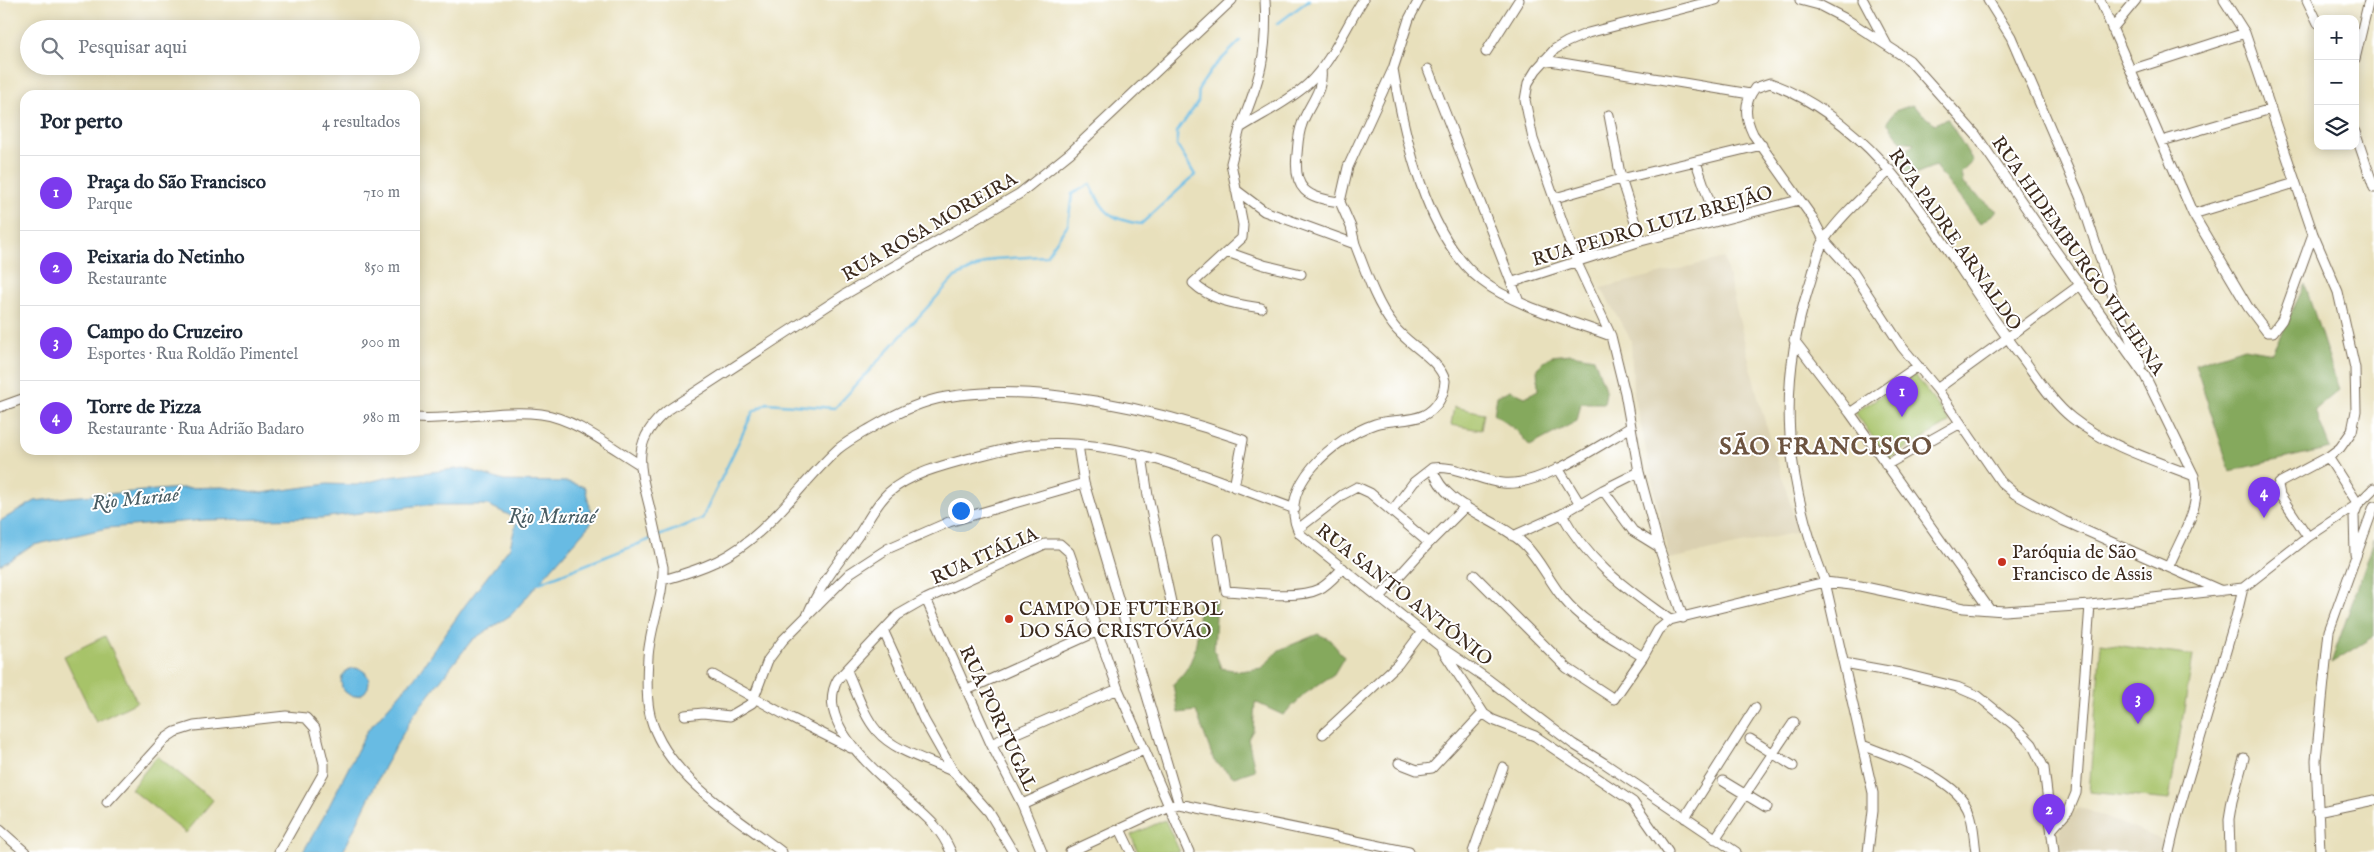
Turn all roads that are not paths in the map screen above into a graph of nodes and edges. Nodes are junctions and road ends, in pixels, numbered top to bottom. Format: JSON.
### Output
{"nodes":[{"id":1,"x":1232,"y":0,"type":"edge"},
{"id":2,"x":1266,"y":0,"type":"edge"},
{"id":3,"x":1362,"y":0,"type":"edge"},
{"id":4,"x":1419,"y":0,"type":"edge"},
{"id":5,"x":1519,"y":0,"type":"edge"},
{"id":6,"x":1716,"y":0,"type":"edge"},
{"id":7,"x":1800,"y":0,"type":"edge"},
{"id":8,"x":1863,"y":0,"type":"edge"},
{"id":9,"x":1988,"y":0,"type":"edge"},
{"id":10,"x":2100,"y":0,"type":"edge"},
{"id":11,"x":2136,"y":0,"type":"edge"},
{"id":12,"x":2224,"y":0,"type":"edge"},
{"id":13,"x":2308,"y":0,"type":"edge"},
{"id":14,"x":2369,"y":0,"type":"edge"},
{"id":15,"x":2315,"y":15,"type":"edge"},
{"id":16,"x":2112,"y":29,"type":"junction"},
{"id":17,"x":2245,"y":33,"type":"junction"},
{"id":18,"x":2359,"y":42,"type":"edge"},
{"id":19,"x":1887,"y":45,"type":"junction"},
{"id":20,"x":1486,"y":52,"type":"dead end"},
{"id":21,"x":1544,"y":60,"type":"junction"},
{"id":22,"x":1393,"y":69,"type":"junction"},
{"id":23,"x":1428,"y":69,"type":"dead end"},
{"id":24,"x":1320,"y":70,"type":"junction"},
{"id":25,"x":2131,"y":70,"type":"junction"},
{"id":26,"x":1750,"y":94,"type":"junction"},
{"id":27,"x":2271,"y":110,"type":"junction"},
{"id":28,"x":1609,"y":115,"type":"dead end"},
{"id":29,"x":1240,"y":128,"type":"junction"},
{"id":30,"x":2162,"y":141,"type":"junction"},
{"id":31,"x":2359,"y":141,"type":"edge"},
{"id":32,"x":1762,"y":145,"type":"junction"},
{"id":33,"x":1696,"y":162,"type":"junction"},
{"id":34,"x":2371,"y":169,"type":"edge"},
{"id":35,"x":1890,"y":170,"type":"junction"},
{"id":36,"x":1620,"y":179,"type":"junction"},
{"id":37,"x":2295,"y":183,"type":"junction"},
{"id":38,"x":2374,"y":188,"type":"edge"},
{"id":39,"x":1236,"y":190,"type":"junction"},
{"id":40,"x":1555,"y":198,"type":"junction"},
{"id":41,"x":1799,"y":200,"type":"junction"},
{"id":42,"x":1340,"y":202,"type":"junction"},
{"id":43,"x":2192,"y":214,"type":"junction"},
{"id":44,"x":1716,"y":221,"type":"junction"},
{"id":45,"x":2313,"y":234,"type":"junction"},
{"id":46,"x":1824,"y":240,"type":"junction"},
{"id":47,"x":1641,"y":241,"type":"junction"},
{"id":48,"x":1355,"y":244,"type":"junction"},
{"id":49,"x":1228,"y":252,"type":"junction"},
{"id":50,"x":1577,"y":263,"type":"junction"},
{"id":51,"x":1300,"y":274,"type":"dead end"},
{"id":52,"x":1513,"y":282,"type":"junction"},
{"id":53,"x":2080,"y":284,"type":"junction"},
{"id":54,"x":1519,"y":302,"type":"junction"},
{"id":55,"x":1261,"y":308,"type":"dead end"},
{"id":56,"x":1611,"y":336,"type":"junction"},
{"id":57,"x":2006,"y":338,"type":"junction"},
{"id":58,"x":1794,"y":340,"type":"junction"},
{"id":59,"x":1918,"y":366,"type":"junction"},
{"id":60,"x":2145,"y":376,"type":"junction"},
{"id":61,"x":1937,"y":389,"type":"junction"},
{"id":62,"x":20,"y":400,"type":"edge"},
{"id":63,"x":0,"y":406,"type":"edge"},
{"id":64,"x":1850,"y":413,"type":"junction"},
{"id":65,"x":420,"y":418,"type":"edge"},
{"id":66,"x":1959,"y":424,"type":"junction"},
{"id":67,"x":1631,"y":427,"type":"junction"},
{"id":68,"x":1078,"y":445,"type":"junction"},
{"id":69,"x":1142,"y":456,"type":"junction"},
{"id":70,"x":2328,"y":457,"type":"junction"},
{"id":71,"x":639,"y":464,"type":"junction"},
{"id":72,"x":1886,"y":465,"type":"junction"},
{"id":73,"x":1432,"y":468,"type":"junction"},
{"id":74,"x":1558,"y":468,"type":"junction"},
{"id":75,"x":1639,"y":472,"type":"junction"},
{"id":76,"x":2194,"y":476,"type":"junction"},
{"id":77,"x":1084,"y":483,"type":"junction"},
{"id":78,"x":1234,"y":487,"type":"junction"},
{"id":79,"x":2374,"y":488,"type":"edge"},
{"id":80,"x":1603,"y":490,"type":"junction"},
{"id":81,"x":1580,"y":504,"type":"junction"},
{"id":82,"x":2358,"y":504,"type":"junction"},
{"id":83,"x":1466,"y":506,"type":"junction"},
{"id":84,"x":2373,"y":508,"type":"edge"},
{"id":85,"x":1295,"y":509,"type":"junction"},
{"id":86,"x":1392,"y":511,"type":"junction"},
{"id":87,"x":1562,"y":514,"type":"junction"},
{"id":88,"x":2354,"y":515,"type":"junction"},
{"id":89,"x":2338,"y":516,"type":"junction"},
{"id":90,"x":2369,"y":520,"type":"junction"},
{"id":91,"x":1298,"y":529,"type":"junction"},
{"id":92,"x":1513,"y":536,"type":"junction"},
{"id":93,"x":2308,"y":537,"type":"junction"},
{"id":94,"x":1218,"y":539,"type":"dead end"},
{"id":95,"x":1429,"y":543,"type":"junction"},
{"id":96,"x":1660,"y":546,"type":"junction"},
{"id":97,"x":2354,"y":564,"type":"junction"},
{"id":98,"x":2169,"y":566,"type":"junction"},
{"id":99,"x":1343,"y":568,"type":"junction"},
{"id":100,"x":1474,"y":575,"type":"dead end"},
{"id":101,"x":664,"y":580,"type":"junction"},
{"id":102,"x":1825,"y":582,"type":"junction"},
{"id":103,"x":2243,"y":588,"type":"junction"},
{"id":104,"x":2222,"y":591,"type":"junction"},
{"id":105,"x":1380,"y":597,"type":"junction"},
{"id":106,"x":926,"y":599,"type":"junction"},
{"id":107,"x":2090,"y":605,"type":"junction"},
{"id":108,"x":1990,"y":610,"type":"junction"},
{"id":109,"x":807,"y":616,"type":"junction"},
{"id":110,"x":1174,"y":616,"type":"dead end"},
{"id":111,"x":1683,"y":618,"type":"junction"},
{"id":112,"x":1670,"y":620,"type":"junction"},
{"id":113,"x":884,"y":632,"type":"junction"},
{"id":114,"x":1096,"y":632,"type":"junction"},
{"id":115,"x":1422,"y":632,"type":"junction"},
{"id":116,"x":1442,"y":648,"type":"junction"},
{"id":117,"x":1643,"y":657,"type":"junction"},
{"id":118,"x":1844,"y":663,"type":"junction"},
{"id":119,"x":847,"y":671,"type":"junction"},
{"id":120,"x":1476,"y":671,"type":"junction"},
{"id":121,"x":714,"y":675,"type":"dead end"},
{"id":122,"x":1464,"y":683,"type":"junction"},
{"id":123,"x":1118,"y":689,"type":"junction"},
{"id":124,"x":967,"y":690,"type":"junction"},
{"id":125,"x":755,"y":698,"type":"junction"},
{"id":126,"x":1755,"y":708,"type":"dead end"},
{"id":127,"x":1483,"y":712,"type":"junction"},
{"id":128,"x":684,"y":715,"type":"dead end"},
{"id":129,"x":1794,"y":722,"type":"dead end"},
{"id":130,"x":1323,"y":734,"type":"dead end"},
{"id":131,"x":1750,"y":739,"type":"dead end"},
{"id":132,"x":991,"y":744,"type":"junction"},
{"id":133,"x":1862,"y":745,"type":"junction"},
{"id":134,"x":856,"y":750,"type":"junction"},
{"id":135,"x":1144,"y":750,"type":"junction"},
{"id":136,"x":1772,"y":753,"type":"junction"},
{"id":137,"x":2244,"y":758,"type":"dead end"},
{"id":138,"x":1399,"y":763,"type":"dead end"},
{"id":139,"x":1793,"y":766,"type":"dead end"},
{"id":140,"x":1503,"y":767,"type":"dead end"},
{"id":141,"x":952,"y":771,"type":"junction"},
{"id":142,"x":1723,"y":781,"type":"dead end"},
{"id":143,"x":1745,"y":795,"type":"junction"},
{"id":144,"x":2374,"y":800,"type":"edge"},
{"id":145,"x":107,"y":803,"type":"dead end"},
{"id":146,"x":1022,"y":804,"type":"junction"},
{"id":147,"x":1179,"y":804,"type":"junction"},
{"id":148,"x":1168,"y":806,"type":"junction"},
{"id":149,"x":1766,"y":807,"type":"dead end"},
{"id":150,"x":2317,"y":812,"type":"junction"},
{"id":151,"x":1685,"y":818,"type":"junction"},
{"id":152,"x":1120,"y":828,"type":"junction"},
{"id":153,"x":2053,"y":828,"type":"junction"},
{"id":154,"x":0,"y":830,"type":"edge"},
{"id":155,"x":1715,"y":839,"type":"junction"},
{"id":156,"x":25,"y":852,"type":"edge"},
{"id":157,"x":279,"y":852,"type":"edge"},
{"id":158,"x":782,"y":852,"type":"edge"},
{"id":159,"x":951,"y":852,"type":"edge"},
{"id":160,"x":1013,"y":852,"type":"edge"},
{"id":161,"x":1042,"y":852,"type":"edge"},
{"id":162,"x":1070,"y":852,"type":"edge"},
{"id":163,"x":1131,"y":852,"type":"edge"},
{"id":164,"x":1189,"y":852,"type":"edge"},
{"id":165,"x":1409,"y":852,"type":"edge"},
{"id":166,"x":1473,"y":852,"type":"edge"},
{"id":167,"x":1668,"y":852,"type":"edge"},
{"id":168,"x":1736,"y":852,"type":"edge"},
{"id":169,"x":1868,"y":852,"type":"edge"},
{"id":170,"x":1976,"y":852,"type":"edge"},
{"id":171,"x":2054,"y":852,"type":"edge"},
{"id":172,"x":2169,"y":852,"type":"edge"},
{"id":173,"x":2230,"y":852,"type":"edge"},
{"id":174,"x":2320,"y":852,"type":"edge"}],
"edges":[{"from":1,"to":71,"type":"street","name":"RUA ROSA MOREIRA"},
{"from":2,"to":29,"type":"street"},
{"from":3,"to":24,"type":"street"},
{"from":4,"to":22,"type":"street"},
{"from":5,"to":20,"type":"street"},
{"from":6,"to":21,"type":"street"},
{"from":7,"to":19,"type":"street","name":"RUA HIDEMBURGO VILHENA"},
{"from":8,"to":19,"type":"street"},
{"from":9,"to":60,"type":"street"},
{"from":10,"to":16,"type":"street"},
{"from":11,"to":16,"type":"street"},
{"from":12,"to":17,"type":"street"},
{"from":13,"to":15,"type":"street"},
{"from":14,"to":18,"type":"street"},
{"from":16,"to":25,"type":"street"},
{"from":17,"to":25,"type":"street"},
{"from":17,"to":27,"type":"street"},
{"from":19,"to":53,"type":"street","name":"RUA HIDEMBURGO VILHENA"},
{"from":21,"to":26,"type":"street"},
{"from":21,"to":40,"type":"street"},
{"from":22,"to":42,"type":"street"},
{"from":22,"to":54,"type":"street"},
{"from":23,"to":52,"type":"street"},
{"from":24,"to":29,"type":"street"},
{"from":24,"to":42,"type":"street"},
{"from":25,"to":30,"type":"street"},
{"from":26,"to":32,"type":"street"},
{"from":26,"to":35,"type":"street","name":"RUA PADRE ARNALDO"},
{"from":27,"to":30,"type":"street"},
{"from":27,"to":37,"type":"street"},
{"from":28,"to":36,"type":"street"},
{"from":29,"to":39,"type":"street"},
{"from":30,"to":43,"type":"street"},
{"from":31,"to":34,"type":"street"},
{"from":32,"to":33,"type":"street"},
{"from":32,"to":41,"type":"street"},
{"from":33,"to":36,"type":"street"},
{"from":33,"to":44,"type":"street"},
{"from":34,"to":38,"type":"street"},
{"from":35,"to":46,"type":"street"},
{"from":35,"to":57,"type":"street","name":"RUA PADRE ARNALDO"},
{"from":36,"to":40,"type":"street"},
{"from":36,"to":47,"type":"street"},
{"from":37,"to":43,"type":"street"},
{"from":37,"to":45,"type":"street"},
{"from":39,"to":48,"type":"street"},
{"from":39,"to":49,"type":"street"},
{"from":40,"to":50,"type":"street"},
{"from":41,"to":44,"type":"street","name":"RUA PEDRO LUIZ BREJÃO"},
{"from":41,"to":46,"type":"street"},
{"from":42,"to":48,"type":"street","name":"RUA SANTO ANTÔNIO"},
{"from":43,"to":45,"type":"street"},
{"from":44,"to":47,"type":"street","name":"RUA PEDRO LUIZ BREJÃO"},
{"from":45,"to":70,"type":"street"},
{"from":46,"to":58,"type":"street"},
{"from":46,"to":59,"type":"street"},
{"from":47,"to":50,"type":"street","name":"RUA PEDRO LUIZ BREJÃO"},
{"from":48,"to":85,"type":"street","name":"RUA SANTO ANTÔNIO"},
{"from":49,"to":51,"type":"street"},
{"from":49,"to":55,"type":"street"},
{"from":50,"to":52,"type":"street","name":"RUA PEDRO LUIZ BREJÃO"},
{"from":50,"to":56,"type":"street"},
{"from":52,"to":54,"type":"street"},
{"from":53,"to":57,"type":"street"},
{"from":53,"to":60,"type":"street","name":"RUA HIDEMBURGO VILHENA"},
{"from":54,"to":56,"type":"street"},
{"from":56,"to":67,"type":"street"},
{"from":57,"to":61,"type":"street"},
{"from":57,"to":76,"type":"street","name":"RUA PADRE ARNALDO"},
{"from":58,"to":64,"type":"street"},
{"from":58,"to":102,"type":"street"},
{"from":59,"to":61,"type":"street"},
{"from":59,"to":64,"type":"street"},
{"from":60,"to":76,"type":"street","name":"RUA HIDEMBURGO VILHENA"},
{"from":61,"to":66,"type":"street"},
{"from":62,"to":63,"type":"street"},
{"from":64,"to":72,"type":"street"},
{"from":65,"to":71,"type":"street"},
{"from":66,"to":72,"type":"street"},
{"from":66,"to":98,"type":"street"},
{"from":67,"to":74,"type":"street"},
{"from":67,"to":75,"type":"street"},
{"from":68,"to":69,"type":"street"},
{"from":68,"to":77,"type":"street"},
{"from":68,"to":109,"type":"street"},
{"from":69,"to":78,"type":"street"},
{"from":69,"to":110,"type":"street"},
{"from":70,"to":82,"type":"street"},
{"from":70,"to":93,"type":"street"},
{"from":71,"to":101,"type":"street"},
{"from":72,"to":108,"type":"street"},
{"from":73,"to":74,"type":"street"},
{"from":73,"to":83,"type":"street"},
{"from":73,"to":86,"type":"street"},
{"from":74,"to":81,"type":"street"},
{"from":75,"to":80,"type":"street"},
{"from":75,"to":96,"type":"street"},
{"from":76,"to":98,"type":"street","name":"RUA HIDEMBURGO VILHENA"},
{"from":77,"to":109,"type":"street"},
{"from":77,"to":147,"type":"street"},
{"from":78,"to":85,"type":"street"},
{"from":78,"to":101,"type":"street"},
{"from":79,"to":82,"type":"street"},
{"from":80,"to":81,"type":"street"},
{"from":80,"to":96,"type":"street"},
{"from":81,"to":87,"type":"street"},
{"from":82,"to":84,"type":"street"},
{"from":82,"to":88,"type":"street"},
{"from":82,"to":89,"type":"street"},
{"from":83,"to":92,"type":"street"},
{"from":83,"to":95,"type":"street"},
{"from":84,"to":90,"type":"street"},
{"from":85,"to":91,"type":"street","name":"RUA SANTO ANTÔNIO"},
{"from":86,"to":91,"type":"street"},
{"from":86,"to":95,"type":"street"},
{"from":87,"to":92,"type":"street"},
{"from":87,"to":112,"type":"street"},
{"from":88,"to":89,"type":"street"},
{"from":88,"to":90,"type":"street"},
{"from":88,"to":97,"type":"street"},
{"from":89,"to":93,"type":"street"},
{"from":90,"to":97,"type":"street"},
{"from":91,"to":99,"type":"street","name":"RUA SANTO ANTÔNIO"},
{"from":92,"to":117,"type":"street"},
{"from":93,"to":103,"type":"street"},
{"from":94,"to":99,"type":"street"},
{"from":95,"to":105,"type":"street"},
{"from":96,"to":111,"type":"street"},
{"from":97,"to":150,"type":"street"},
{"from":98,"to":104,"type":"street"},
{"from":99,"to":105,"type":"street","name":"RUA SANTO ANTÔNIO"},
{"from":100,"to":117,"type":"street"},
{"from":101,"to":158,"type":"street"},
{"from":102,"to":108,"type":"street"},
{"from":102,"to":111,"type":"street"},
{"from":102,"to":118,"type":"street"},
{"from":103,"to":104,"type":"street"},
{"from":103,"to":172,"type":"street"},
{"from":104,"to":107,"type":"street"},
{"from":105,"to":115,"type":"street","name":"RUA SANTO ANTÔNIO"},
{"from":106,"to":113,"type":"street","name":"RUA ITÁLIA"},
{"from":106,"to":114,"type":"street","name":"RUA ITÁLIA"},
{"from":106,"to":124,"type":"street","name":"RUA PORTUGAL"},
{"from":107,"to":108,"type":"street"},
{"from":107,"to":153,"type":"street"},
{"from":109,"to":125,"type":"street"},
{"from":111,"to":112,"type":"street"},
{"from":112,"to":117,"type":"street"},
{"from":113,"to":119,"type":"street","name":"RUA ITÁLIA"},
{"from":113,"to":141,"type":"street"},
{"from":114,"to":123,"type":"street","name":"RUA ITÁLIA"},
{"from":114,"to":124,"type":"street"},
{"from":115,"to":116,"type":"street","name":"RUA SANTO ANTÔNIO"},
{"from":115,"to":130,"type":"street"},
{"from":116,"to":120,"type":"street","name":"RUA SANTO ANTÔNIO"},
{"from":116,"to":122,"type":"street"},
{"from":118,"to":133,"type":"street"},
{"from":118,"to":153,"type":"street"},
{"from":119,"to":134,"type":"street","name":"RUA ITÁLIA"},
{"from":119,"to":141,"type":"street"},
{"from":120,"to":122,"type":"street"},
{"from":120,"to":151,"type":"street","name":"RUA SANTO ANTÔNIO"},
{"from":121,"to":125,"type":"street"},
{"from":122,"to":127,"type":"street"},
{"from":123,"to":132,"type":"street"},
{"from":123,"to":135,"type":"street","name":"RUA ITÁLIA"},
{"from":124,"to":132,"type":"street","name":"RUA PORTUGAL"},
{"from":125,"to":128,"type":"street"},
{"from":125,"to":134,"type":"street"},
{"from":126,"to":151,"type":"street"},
{"from":127,"to":138,"type":"street"},
{"from":127,"to":167,"type":"street"},
{"from":129,"to":136,"type":"street"},
{"from":131,"to":136,"type":"street"},
{"from":132,"to":146,"type":"street","name":"RUA PORTUGAL"},
{"from":133,"to":169,"type":"street"},
{"from":133,"to":170,"type":"street"},
{"from":134,"to":159,"type":"street","name":"RUA ITÁLIA"},
{"from":135,"to":146,"type":"street"},
{"from":135,"to":148,"type":"street","name":"RUA ITÁLIA"},
{"from":136,"to":139,"type":"street"},
{"from":136,"to":143,"type":"street"},
{"from":137,"to":173,"type":"street"},
{"from":140,"to":166,"type":"street"},
{"from":141,"to":160,"type":"street"},
{"from":142,"to":143,"type":"street"},
{"from":143,"to":149,"type":"street"},
{"from":143,"to":155,"type":"street"},
{"from":144,"to":150,"type":"street"},
{"from":145,"to":157,"type":"street"},
{"from":146,"to":161,"type":"street","name":"RUA PORTUGAL"},
{"from":147,"to":148,"type":"street"},
{"from":147,"to":165,"type":"street"},
{"from":148,"to":152,"type":"street"},
{"from":148,"to":164,"type":"street","name":"RUA ITÁLIA"},
{"from":150,"to":174,"type":"street"},
{"from":151,"to":155,"type":"street","name":"RUA SANTO ANTÔNIO"},
{"from":152,"to":162,"type":"street"},
{"from":152,"to":163,"type":"street"},
{"from":153,"to":171,"type":"street"},
{"from":154,"to":156,"type":"street"},
{"from":155,"to":168,"type":"street","name":"RUA SANTO ANTÔNIO"}]}
